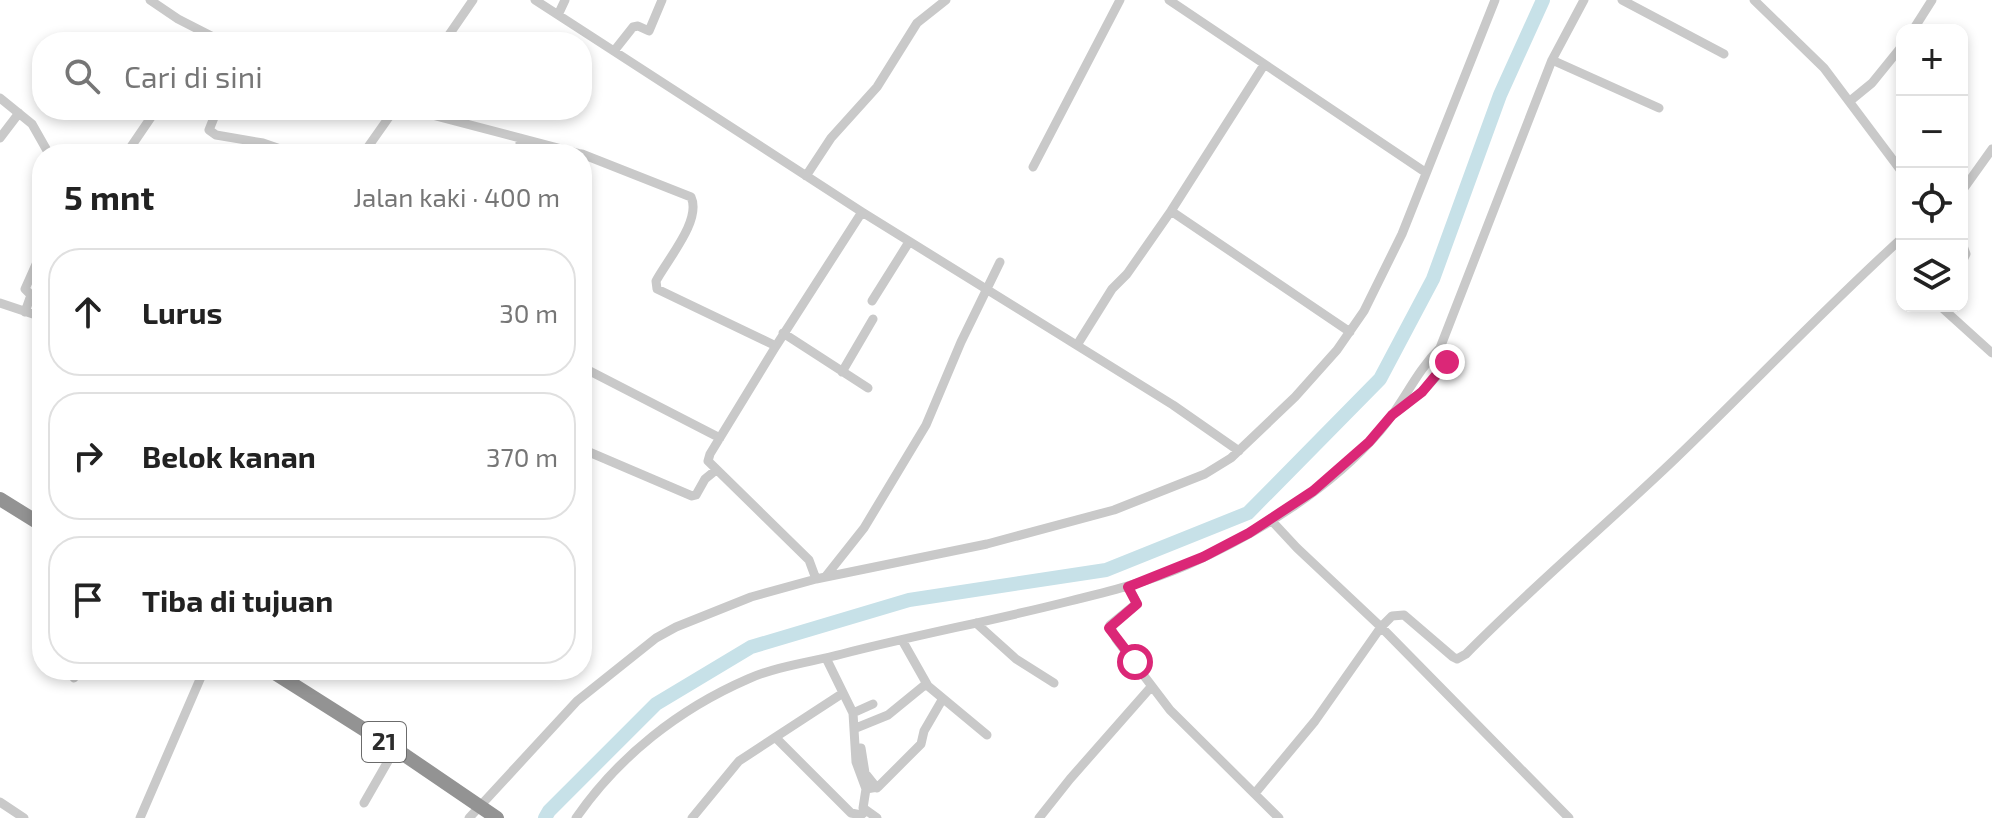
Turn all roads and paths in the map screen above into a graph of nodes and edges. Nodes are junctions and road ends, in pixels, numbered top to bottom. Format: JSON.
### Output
{"nodes":[{"id":1,"x":473,"y":0,"type":"edge"},
{"id":2,"x":535,"y":0,"type":"edge"},
{"id":3,"x":565,"y":0,"type":"edge"},
{"id":4,"x":662,"y":0,"type":"edge"},
{"id":5,"x":946,"y":0,"type":"edge"},
{"id":6,"x":1120,"y":0,"type":"edge"},
{"id":7,"x":1169,"y":0,"type":"edge"},
{"id":8,"x":1495,"y":0,"type":"edge"},
{"id":9,"x":1584,"y":0,"type":"edge"},
{"id":10,"x":1622,"y":0,"type":"edge"},
{"id":11,"x":1754,"y":0,"type":"edge"},
{"id":12,"x":1932,"y":0,"type":"edge"},
{"id":13,"x":153,"y":1,"type":"edge"},
{"id":14,"x":558,"y":15,"type":"junction"},
{"id":15,"x":1917,"y":24,"type":"edge"},
{"id":16,"x":206,"y":32,"type":"edge"},
{"id":17,"x":451,"y":32,"type":"edge"},
{"id":18,"x":584,"y":32,"type":"edge"},
{"id":19,"x":592,"y":37,"type":"edge"},
{"id":20,"x":614,"y":51,"type":"junction"},
{"id":21,"x":1896,"y":53,"type":"edge"},
{"id":22,"x":1724,"y":54,"type":"dead end"},
{"id":23,"x":1552,"y":60,"type":"junction"},
{"id":24,"x":1264,"y":65,"type":"junction"},
{"id":25,"x":0,"y":98,"type":"edge"},
{"id":26,"x":1850,"y":101,"type":"junction"},
{"id":27,"x":1659,"y":108,"type":"dead end"},
{"id":28,"x":19,"y":113,"type":"junction"},
{"id":29,"x":149,"y":120,"type":"edge"},
{"id":30,"x":213,"y":120,"type":"edge"},
{"id":31,"x":387,"y":120,"type":"edge"},
{"id":32,"x":451,"y":120,"type":"edge"},
{"id":33,"x":0,"y":138,"type":"edge"},
{"id":34,"x":520,"y":138,"type":"junction"},
{"id":35,"x":44,"y":144,"type":"edge"},
{"id":36,"x":133,"y":144,"type":"edge"},
{"id":37,"x":266,"y":144,"type":"edge"},
{"id":38,"x":370,"y":144,"type":"edge"},
{"id":39,"x":520,"y":144,"type":"edge"},
{"id":40,"x":543,"y":144,"type":"edge"},
{"id":41,"x":1992,"y":149,"type":"edge"},
{"id":42,"x":592,"y":158,"type":"edge"},
{"id":43,"x":1033,"y":167,"type":"dead end"},
{"id":44,"x":1899,"y":168,"type":"edge"},
{"id":45,"x":1425,"y":172,"type":"junction"},
{"id":46,"x":806,"y":176,"type":"junction"},
{"id":47,"x":1968,"y":183,"type":"edge"},
{"id":48,"x":1171,"y":211,"type":"junction"},
{"id":49,"x":862,"y":212,"type":"junction"},
{"id":50,"x":1900,"y":240,"type":"edge"},
{"id":51,"x":909,"y":242,"type":"junction"},
{"id":52,"x":1000,"y":262,"type":"dead end"},
{"id":53,"x":32,"y":273,"type":"edge"},
{"id":54,"x":987,"y":291,"type":"junction"},
{"id":55,"x":872,"y":301,"type":"dead end"},
{"id":56,"x":0,"y":303,"type":"edge"},
{"id":57,"x":25,"y":312,"type":"junction"},
{"id":58,"x":1947,"y":312,"type":"edge"},
{"id":59,"x":32,"y":314,"type":"edge"},
{"id":60,"x":873,"y":319,"type":"dead end"},
{"id":61,"x":1350,"y":332,"type":"junction"},
{"id":62,"x":783,"y":333,"type":"junction"},
{"id":63,"x":1077,"y":345,"type":"junction"},
{"id":64,"x":776,"y":346,"type":"junction"},
{"id":65,"x":1440,"y":348,"type":"junction"},
{"id":66,"x":1992,"y":353,"type":"edge"},
{"id":67,"x":592,"y":372,"type":"edge"},
{"id":68,"x":842,"y":372,"type":"junction"},
{"id":69,"x":868,"y":388,"type":"dead end"},
{"id":70,"x":1392,"y":415,"type":"junction"},
{"id":71,"x":720,"y":438,"type":"junction"},
{"id":72,"x":1239,"y":451,"type":"junction"},
{"id":73,"x":592,"y":453,"type":"edge"},
{"id":74,"x":716,"y":470,"type":"junction"},
{"id":75,"x":0,"y":499,"type":"edge"},
{"id":76,"x":32,"y":519,"type":"edge"},
{"id":77,"x":1270,"y":519,"type":"junction"},
{"id":78,"x":821,"y":578,"type":"junction"},
{"id":79,"x":1128,"y":587,"type":"junction"},
{"id":80,"x":976,"y":623,"type":"junction"},
{"id":81,"x":1381,"y":627,"type":"junction"},
{"id":82,"x":902,"y":640,"type":"junction"},
{"id":83,"x":826,"y":658,"type":"junction"},
{"id":84,"x":200,"y":680,"type":"edge"},
{"id":85,"x":286,"y":680,"type":"edge"},
{"id":86,"x":1054,"y":683,"type":"dead end"},
{"id":87,"x":926,"y":684,"type":"junction"},
{"id":88,"x":1151,"y":687,"type":"junction"},
{"id":89,"x":843,"y":693,"type":"junction"},
{"id":90,"x":942,"y":700,"type":"junction"},
{"id":91,"x":873,"y":704,"type":"dead end"},
{"id":92,"x":856,"y":712,"type":"junction"},
{"id":93,"x":859,"y":727,"type":"junction"},
{"id":94,"x":987,"y":735,"type":"dead end"},
{"id":95,"x":776,"y":738,"type":"junction"},
{"id":96,"x":395,"y":749,"type":"junction"},
{"id":97,"x":872,"y":788,"type":"junction"},
{"id":98,"x":1256,"y":792,"type":"junction"},
{"id":99,"x":364,"y":803,"type":"dead end"},
{"id":100,"x":0,"y":804,"type":"edge"},
{"id":101,"x":481,"y":806,"type":"junction"},
{"id":102,"x":866,"y":811,"type":"junction"},
{"id":103,"x":24,"y":818,"type":"edge"},
{"id":104,"x":140,"y":818,"type":"edge"},
{"id":105,"x":469,"y":818,"type":"edge"},
{"id":106,"x":497,"y":818,"type":"edge"},
{"id":107,"x":576,"y":818,"type":"edge"},
{"id":108,"x":692,"y":818,"type":"edge"},
{"id":109,"x":877,"y":818,"type":"edge"},
{"id":110,"x":1039,"y":818,"type":"edge"},
{"id":111,"x":1279,"y":818,"type":"edge"},
{"id":112,"x":1569,"y":818,"type":"edge"}],
"edges":[{"from":1,"to":17,"type":"street"},
{"from":2,"to":14,"type":"street"},
{"from":3,"to":14,"type":"street"},
{"from":4,"to":20,"type":"street"},
{"from":5,"to":46,"type":"street"},
{"from":6,"to":43,"type":"street"},
{"from":7,"to":24,"type":"street"},
{"from":8,"to":45,"type":"street"},
{"from":9,"to":23,"type":"street"},
{"from":10,"to":22,"type":"street"},
{"from":11,"to":26,"type":"street"},
{"from":12,"to":15,"type":"street"},
{"from":13,"to":16,"type":"street"},
{"from":14,"to":18,"type":"street"},
{"from":19,"to":20,"type":"street"},
{"from":20,"to":46,"type":"street"},
{"from":21,"to":26,"type":"street"},
{"from":23,"to":27,"type":"street"},
{"from":23,"to":65,"type":"street"},
{"from":24,"to":45,"type":"street"},
{"from":24,"to":48,"type":"street"},
{"from":25,"to":28,"type":"street"},
{"from":26,"to":44,"type":"street"},
{"from":28,"to":33,"type":"street"},
{"from":28,"to":35,"type":"street"},
{"from":29,"to":36,"type":"street"},
{"from":30,"to":37,"type":"street"},
{"from":31,"to":38,"type":"street"},
{"from":32,"to":34,"type":"street"},
{"from":34,"to":39,"type":"street"},
{"from":34,"to":40,"type":"street"},
{"from":41,"to":47,"type":"street"},
{"from":42,"to":64,"type":"street"},
{"from":45,"to":61,"type":"street"},
{"from":46,"to":49,"type":"street"},
{"from":48,"to":61,"type":"street"},
{"from":48,"to":63,"type":"street"},
{"from":49,"to":51,"type":"street"},
{"from":49,"to":62,"type":"street"},
{"from":50,"to":81,"type":"street"},
{"from":51,"to":54,"type":"street"},
{"from":51,"to":55,"type":"street"},
{"from":52,"to":54,"type":"street"},
{"from":53,"to":57,"type":"street"},
{"from":54,"to":63,"type":"street"},
{"from":54,"to":78,"type":"street"},
{"from":56,"to":57,"type":"street"},
{"from":57,"to":59,"type":"street"},
{"from":58,"to":66,"type":"street"},
{"from":60,"to":68,"type":"street"},
{"from":61,"to":72,"type":"street"},
{"from":62,"to":64,"type":"street"},
{"from":62,"to":68,"type":"street"},
{"from":63,"to":72,"type":"street"},
{"from":64,"to":71,"type":"street"},
{"from":65,"to":70,"type":"street"},
{"from":65,"to":70,"type":"street"},
{"from":67,"to":71,"type":"street"},
{"from":68,"to":69,"type":"street"},
{"from":70,"to":77,"type":"street"},
{"from":71,"to":74,"type":"street"},
{"from":72,"to":78,"type":"street"},
{"from":73,"to":74,"type":"street"},
{"from":74,"to":78,"type":"street"},
{"from":75,"to":76,"type":"highway"},
{"from":77,"to":79,"type":"street"},
{"from":77,"to":81,"type":"street"},
{"from":78,"to":101,"type":"street"},
{"from":79,"to":80,"type":"street"},
{"from":79,"to":88,"type":"street"},
{"from":80,"to":82,"type":"street"},
{"from":80,"to":86,"type":"street"},
{"from":81,"to":98,"type":"street"},
{"from":81,"to":112,"type":"street"},
{"from":82,"to":83,"type":"street"},
{"from":82,"to":87,"type":"street"},
{"from":83,"to":89,"type":"street"},
{"from":83,"to":107,"type":"street"},
{"from":84,"to":104,"type":"street"},
{"from":85,"to":96,"type":"highway","number":"21"},
{"from":87,"to":90,"type":"street"},
{"from":87,"to":93,"type":"street"},
{"from":88,"to":98,"type":"street"},
{"from":88,"to":110,"type":"street"},
{"from":89,"to":92,"type":"street"},
{"from":89,"to":95,"type":"street"},
{"from":90,"to":94,"type":"street"},
{"from":90,"to":97,"type":"street"},
{"from":91,"to":92,"type":"street"},
{"from":92,"to":93,"type":"street"},
{"from":93,"to":97,"type":"street"},
{"from":95,"to":102,"type":"street"},
{"from":95,"to":108,"type":"street"},
{"from":96,"to":99,"type":"street"},
{"from":96,"to":101,"type":"highway","number":"21"},
{"from":97,"to":102,"type":"street"},
{"from":98,"to":111,"type":"street"},
{"from":100,"to":103,"type":"street"},
{"from":101,"to":105,"type":"street"},
{"from":101,"to":106,"type":"highway","number":"21"},
{"from":102,"to":109,"type":"street"}]}
